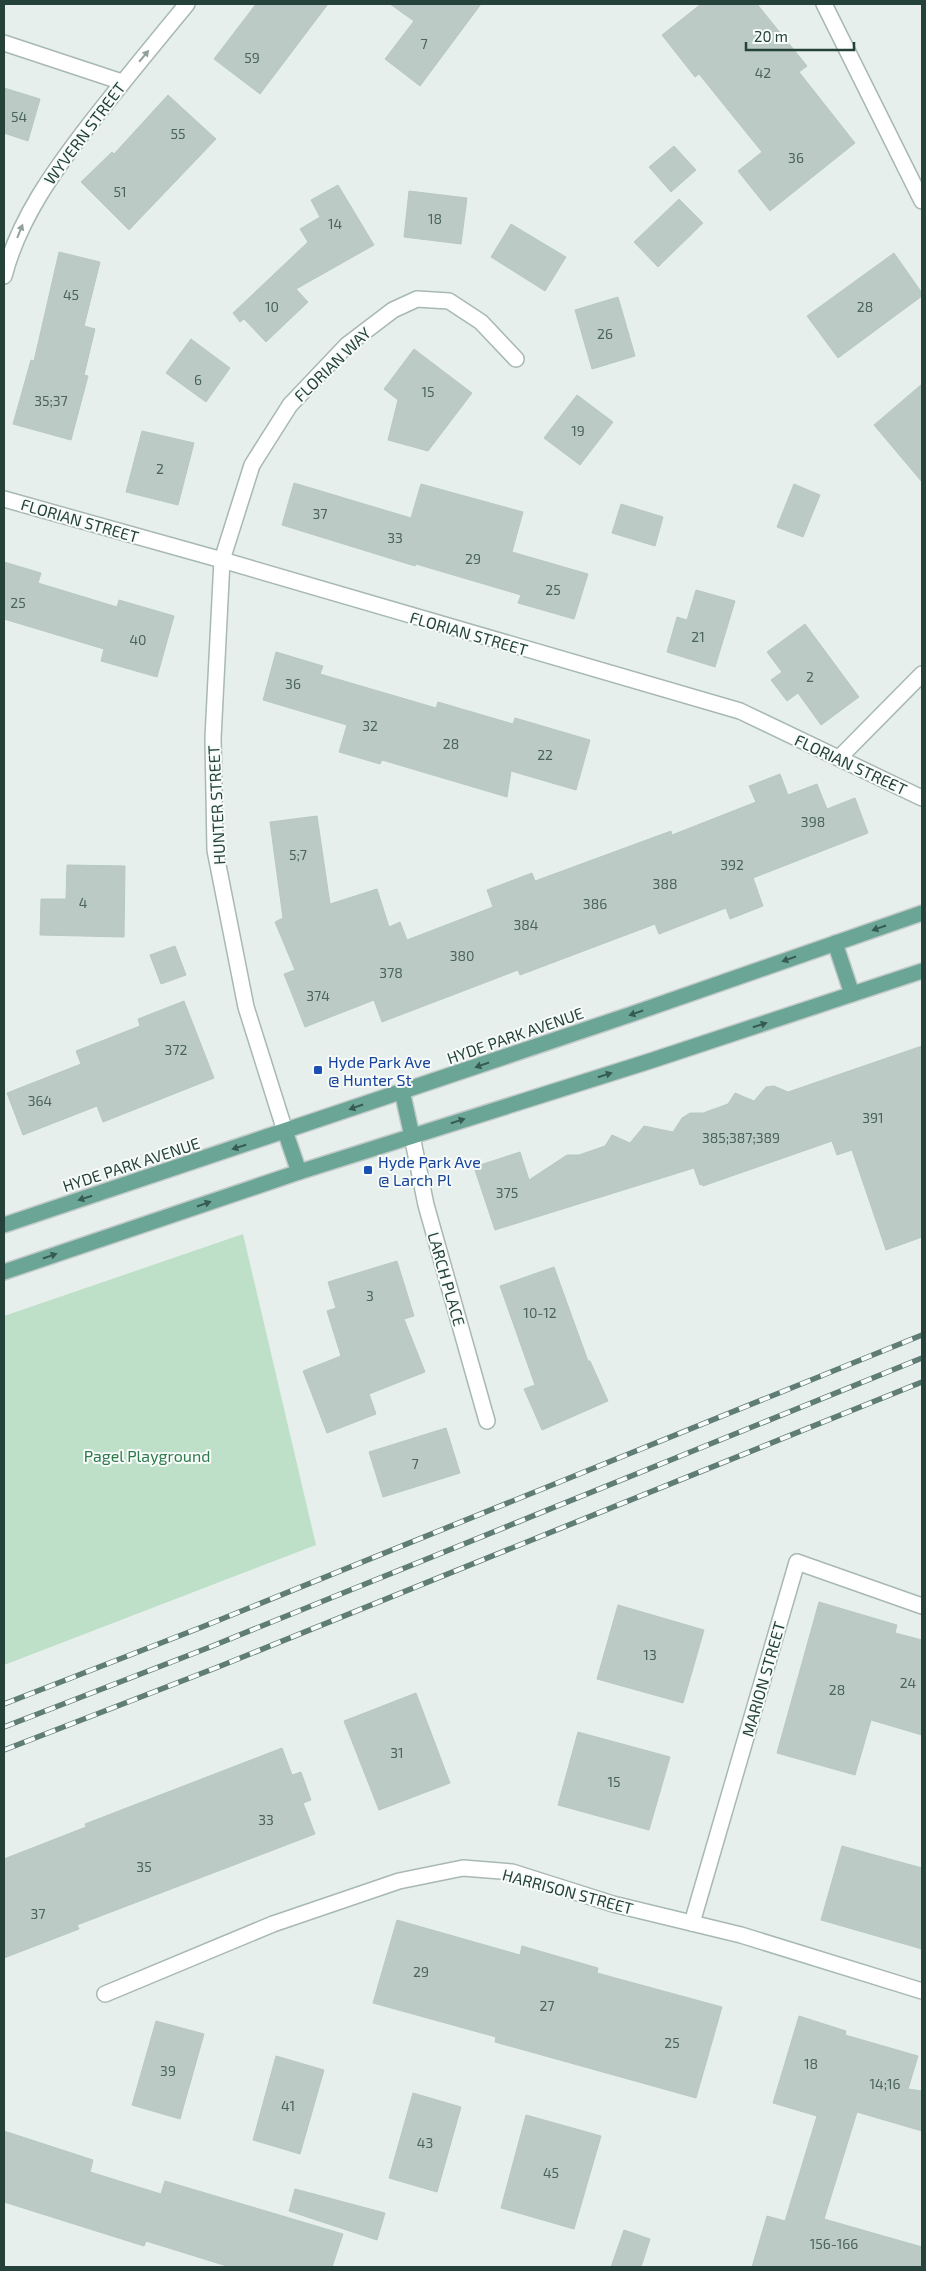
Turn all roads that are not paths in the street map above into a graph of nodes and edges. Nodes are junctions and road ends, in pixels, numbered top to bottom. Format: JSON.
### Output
{"nodes":[{"id":1,"x":187,"y":4,"type":"edge"},
{"id":2,"x":824,"y":4,"type":"edge"},
{"id":3,"x":4,"y":43,"type":"edge"},
{"id":4,"x":122,"y":82,"type":"junction"},
{"id":5,"x":922,"y":201,"type":"edge"},
{"id":6,"x":4,"y":276,"type":"edge"},
{"id":7,"x":516,"y":359,"type":"dead end"},
{"id":8,"x":4,"y":499,"type":"edge"},
{"id":9,"x":222,"y":560,"type":"junction"},
{"id":10,"x":922,"y":674,"type":"edge"},
{"id":11,"x":839,"y":758,"type":"junction"},
{"id":12,"x":922,"y":798,"type":"edge"},
{"id":13,"x":922,"y":912,"type":"edge"},
{"id":14,"x":835,"y":943,"type":"junction"},
{"id":15,"x":922,"y":971,"type":"edge"},
{"id":16,"x":852,"y":994,"type":"junction"},
{"id":17,"x":402,"y":1092,"type":"junction"},
{"id":18,"x":285,"y":1131,"type":"junction"},
{"id":19,"x":412,"y":1136,"type":"junction"},
{"id":20,"x":299,"y":1172,"type":"junction"},
{"id":21,"x":4,"y":1225,"type":"edge"},
{"id":22,"x":4,"y":1272,"type":"edge"},
{"id":23,"x":487,"y":1421,"type":"dead end"},
{"id":24,"x":922,"y":1606,"type":"edge"},
{"id":25,"x":692,"y":1923,"type":"junction"},
{"id":26,"x":922,"y":1991,"type":"edge"},
{"id":27,"x":105,"y":1994,"type":"dead end"}],
"edges":[{"from":4,"to":1,"type":"street","name":"WYVERN STREET","one_way":true},
{"from":2,"to":5,"type":"street"},
{"from":3,"to":4,"type":"street"},
{"from":6,"to":4,"type":"street","name":"WYVERN STREET","one_way":true},
{"from":7,"to":9,"type":"street","name":"FLORIAN WAY"},
{"from":8,"to":9,"type":"street","name":"FLORIAN STREET"},
{"from":9,"to":11,"type":"street","name":"FLORIAN STREET"},
{"from":9,"to":18,"type":"street","name":"HUNTER STREET"},
{"from":10,"to":11,"type":"street"},
{"from":11,"to":12,"type":"street","name":"FLORIAN STREET"},
{"from":13,"to":14,"type":"main road","name":"HYDE PARK AVENUE","one_way":true},
{"from":14,"to":16,"type":"main road"},
{"from":14,"to":17,"type":"main road","name":"HYDE PARK AVENUE","one_way":true},
{"from":15,"to":16,"type":"main road"},
{"from":19,"to":16,"type":"main road","one_way":true},
{"from":17,"to":18,"type":"main road","name":"HYDE PARK AVENUE","one_way":true},
{"from":17,"to":19,"type":"main road"},
{"from":18,"to":20,"type":"main road"},
{"from":18,"to":21,"type":"main road","name":"HYDE PARK AVENUE","one_way":true},
{"from":19,"to":20,"type":"main road"},
{"from":19,"to":23,"type":"street","name":"LARCH PLACE"},
{"from":22,"to":20,"type":"main road","one_way":true},
{"from":24,"to":25,"type":"street","name":"MARION STREET"},
{"from":25,"to":26,"type":"street","name":"HARRISON STREET"},
{"from":25,"to":27,"type":"street","name":"HARRISON STREET"}]}
